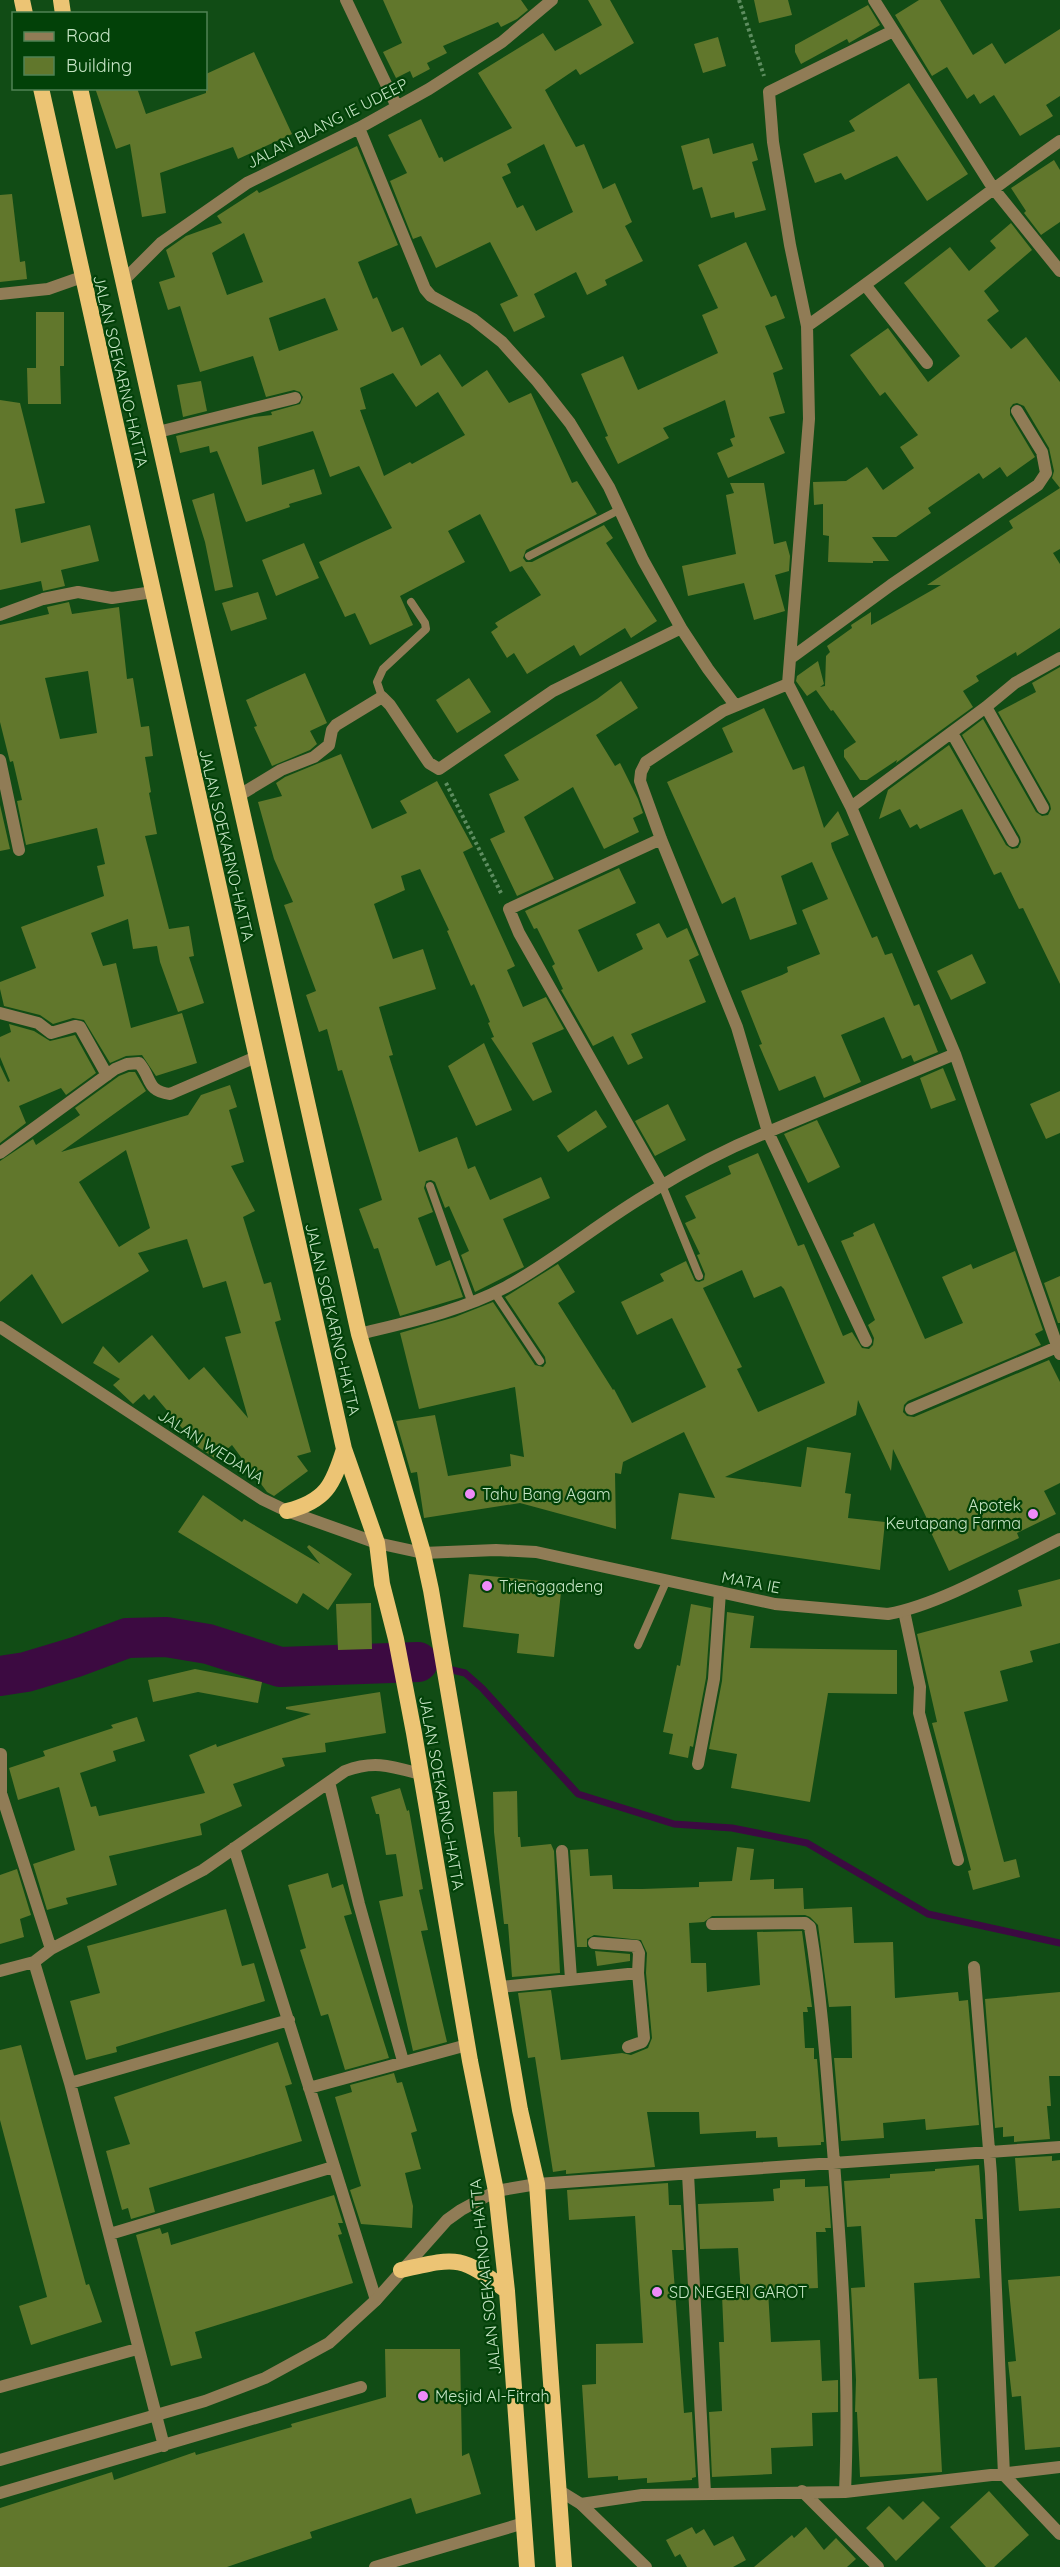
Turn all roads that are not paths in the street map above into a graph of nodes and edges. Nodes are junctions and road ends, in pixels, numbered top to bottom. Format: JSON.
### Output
{"nodes":[{"id":1,"x":346,"y":0,"type":"edge"},
{"id":2,"x":552,"y":0,"type":"edge"},
{"id":3,"x":874,"y":0,"type":"edge"},
{"id":4,"x":893,"y":31,"type":"junction"},
{"id":5,"x":41,"y":90,"type":"edge"},
{"id":6,"x":80,"y":90,"type":"edge"},
{"id":7,"x":397,"y":107,"type":"junction"},
{"id":8,"x":359,"y":128,"type":"junction"},
{"id":9,"x":1060,"y":141,"type":"edge"},
{"id":10,"x":993,"y":188,"type":"junction"},
{"id":11,"x":1060,"y":271,"type":"edge"},
{"id":12,"x":81,"y":277,"type":"junction"},
{"id":13,"x":122,"y":282,"type":"junction"},
{"id":14,"x":866,"y":286,"type":"junction"},
{"id":15,"x":0,"y":294,"type":"edge"},
{"id":16,"x":807,"y":326,"type":"junction"},
{"id":17,"x":927,"y":363,"type":"dead end"},
{"id":18,"x":294,"y":398,"type":"dead end"},
{"id":19,"x":1017,"y":411,"type":"dead end"},
{"id":20,"x":158,"y":432,"type":"junction"},
{"id":21,"x":619,"y":510,"type":"junction"},
{"id":22,"x":529,"y":556,"type":"dead end"},
{"id":23,"x":153,"y":592,"type":"junction"},
{"id":24,"x":411,"y":602,"type":"dead end"},
{"id":25,"x":0,"y":615,"type":"edge"},
{"id":26,"x":681,"y":628,"type":"junction"},
{"id":27,"x":791,"y":658,"type":"junction"},
{"id":28,"x":1060,"y":658,"type":"edge"},
{"id":29,"x":788,"y":684,"type":"junction"},
{"id":30,"x":382,"y":697,"type":"junction"},
{"id":31,"x":735,"y":705,"type":"junction"},
{"id":32,"x":986,"y":707,"type":"junction"},
{"id":33,"x":952,"y":733,"type":"junction"},
{"id":34,"x":0,"y":760,"type":"edge"},
{"id":35,"x":238,"y":796,"type":"junction"},
{"id":36,"x":851,"y":807,"type":"junction"},
{"id":37,"x":1043,"y":808,"type":"dead end"},
{"id":38,"x":662,"y":840,"type":"junction"},
{"id":39,"x":1012,"y":842,"type":"dead end"},
{"id":40,"x":19,"y":850,"type":"dead end"},
{"id":41,"x":0,"y":1013,"type":"edge"},
{"id":42,"x":955,"y":1054,"type":"junction"},
{"id":43,"x":256,"y":1057,"type":"junction"},
{"id":44,"x":107,"y":1075,"type":"junction"},
{"id":45,"x":768,"y":1132,"type":"junction"},
{"id":46,"x":0,"y":1153,"type":"edge"},
{"id":47,"x":662,"y":1185,"type":"junction"},
{"id":48,"x":430,"y":1186,"type":"dead end"},
{"id":49,"x":699,"y":1276,"type":"dead end"},
{"id":50,"x":494,"y":1292,"type":"junction"},
{"id":51,"x":471,"y":1301,"type":"junction"},
{"id":52,"x":0,"y":1327,"type":"edge"},
{"id":53,"x":359,"y":1334,"type":"junction"},
{"id":54,"x":866,"y":1341,"type":"dead end"},
{"id":55,"x":1059,"y":1349,"type":"edge"},
{"id":56,"x":540,"y":1360,"type":"dead end"},
{"id":57,"x":911,"y":1409,"type":"dead end"},
{"id":58,"x":344,"y":1449,"type":"junction"},
{"id":59,"x":287,"y":1511,"type":"junction"},
{"id":60,"x":1060,"y":1539,"type":"edge"},
{"id":61,"x":377,"y":1543,"type":"junction"},
{"id":62,"x":423,"y":1553,"type":"junction"},
{"id":63,"x":666,"y":1582,"type":"junction"},
{"id":64,"x":720,"y":1592,"type":"junction"},
{"id":65,"x":904,"y":1611,"type":"junction"},
{"id":66,"x":638,"y":1645,"type":"dead end"},
{"id":67,"x":1,"y":1754,"type":"edge"},
{"id":68,"x":698,"y":1764,"type":"dead end"},
{"id":69,"x":420,"y":1774,"type":"junction"},
{"id":70,"x":329,"y":1782,"type":"junction"},
{"id":71,"x":234,"y":1848,"type":"junction"},
{"id":72,"x":562,"y":1851,"type":"dead end"},
{"id":73,"x":958,"y":1860,"type":"dead end"},
{"id":74,"x":712,"y":1924,"type":"dead end"},
{"id":75,"x":594,"y":1943,"type":"dead end"},
{"id":76,"x":51,"y":1949,"type":"junction"},
{"id":77,"x":34,"y":1962,"type":"junction"},
{"id":78,"x":974,"y":1967,"type":"dead end"},
{"id":79,"x":0,"y":1971,"type":"edge"},
{"id":80,"x":638,"y":1973,"type":"junction"},
{"id":81,"x":571,"y":1978,"type":"junction"},
{"id":82,"x":500,"y":1987,"type":"junction"},
{"id":83,"x":289,"y":2020,"type":"junction"},
{"id":84,"x":467,"y":2045,"type":"junction"},
{"id":85,"x":628,"y":2047,"type":"dead end"},
{"id":86,"x":403,"y":2061,"type":"junction"},
{"id":87,"x":70,"y":2083,"type":"junction"},
{"id":88,"x":309,"y":2088,"type":"junction"},
{"id":89,"x":1060,"y":2147,"type":"edge"},
{"id":90,"x":989,"y":2152,"type":"junction"},
{"id":91,"x":834,"y":2163,"type":"junction"},
{"id":92,"x":333,"y":2166,"type":"junction"},
{"id":93,"x":688,"y":2174,"type":"junction"},
{"id":94,"x":537,"y":2184,"type":"junction"},
{"id":95,"x":496,"y":2191,"type":"junction"},
{"id":96,"x":110,"y":2234,"type":"junction"},
{"id":97,"x":401,"y":2270,"type":"junction"},
{"id":98,"x":507,"y":2291,"type":"junction"},
{"id":99,"x":376,"y":2300,"type":"junction"},
{"id":100,"x":137,"y":2349,"type":"junction"},
{"id":101,"x":0,"y":2387,"type":"edge"},
{"id":102,"x":361,"y":2387,"type":"dead end"},
{"id":103,"x":156,"y":2415,"type":"junction"},
{"id":104,"x":164,"y":2446,"type":"junction"},
{"id":105,"x":0,"y":2460,"type":"edge"},
{"id":106,"x":1060,"y":2467,"type":"edge"},
{"id":107,"x":1004,"y":2475,"type":"junction"},
{"id":108,"x":802,"y":2491,"type":"junction"},
{"id":109,"x":560,"y":2492,"type":"junction"},
{"id":110,"x":845,"y":2492,"type":"junction"},
{"id":111,"x":0,"y":2493,"type":"edge"},
{"id":112,"x":705,"y":2493,"type":"junction"},
{"id":113,"x":581,"y":2504,"type":"junction"},
{"id":114,"x":524,"y":2523,"type":"junction"},
{"id":115,"x":1060,"y":2534,"type":"edge"},
{"id":116,"x":375,"y":2567,"type":"edge"},
{"id":117,"x":526,"y":2567,"type":"edge"},
{"id":118,"x":564,"y":2567,"type":"edge"},
{"id":119,"x":646,"y":2567,"type":"edge"},
{"id":120,"x":878,"y":2567,"type":"edge"}],
"edges":[{"from":1,"to":7,"type":"street"},
{"from":2,"to":7,"type":"street","name":"JALAN BLANG IE UDEEP"},
{"from":3,"to":4,"type":"street"},
{"from":4,"to":10,"type":"street"},
{"from":4,"to":16,"type":"street"},
{"from":5,"to":12,"type":"highway","name":"JALAN SOEKARNO-HATTA"},
{"from":6,"to":13,"type":"highway","name":"JALAN SOEKARNO-HATTA"},
{"from":7,"to":8,"type":"street","name":"JALAN BLANG IE UDEEP"},
{"from":8,"to":13,"type":"street","name":"JALAN BLANG IE UDEEP"},
{"from":8,"to":21,"type":"street"},
{"from":9,"to":10,"type":"street"},
{"from":10,"to":11,"type":"street"},
{"from":10,"to":14,"type":"street"},
{"from":12,"to":15,"type":"street"},
{"from":12,"to":23,"type":"highway","name":"JALAN SOEKARNO-HATTA"},
{"from":13,"to":20,"type":"highway","name":"JALAN SOEKARNO-HATTA"},
{"from":14,"to":16,"type":"street"},
{"from":14,"to":17,"type":"street"},
{"from":16,"to":27,"type":"street"},
{"from":18,"to":20,"type":"street"},
{"from":19,"to":27,"type":"street"},
{"from":20,"to":35,"type":"highway","name":"JALAN SOEKARNO-HATTA"},
{"from":21,"to":22,"type":"lane"},
{"from":21,"to":26,"type":"street"},
{"from":23,"to":25,"type":"street"},
{"from":23,"to":43,"type":"highway","name":"JALAN SOEKARNO-HATTA"},
{"from":24,"to":30,"type":"lane"},
{"from":26,"to":30,"type":"street"},
{"from":26,"to":31,"type":"street"},
{"from":27,"to":29,"type":"street"},
{"from":28,"to":32,"type":"street"},
{"from":29,"to":31,"type":"street"},
{"from":29,"to":36,"type":"street"},
{"from":30,"to":35,"type":"street"},
{"from":31,"to":38,"type":"street"},
{"from":32,"to":33,"type":"street"},
{"from":32,"to":37,"type":"street"},
{"from":33,"to":36,"type":"street"},
{"from":33,"to":39,"type":"street"},
{"from":34,"to":40,"type":"street"},
{"from":35,"to":53,"type":"highway","name":"JALAN SOEKARNO-HATTA"},
{"from":36,"to":42,"type":"street"},
{"from":38,"to":45,"type":"street"},
{"from":38,"to":47,"type":"street"},
{"from":41,"to":44,"type":"street"},
{"from":42,"to":45,"type":"street"},
{"from":42,"to":55,"type":"street"},
{"from":43,"to":44,"type":"street"},
{"from":43,"to":58,"type":"highway","name":"JALAN SOEKARNO-HATTA"},
{"from":44,"to":46,"type":"street"},
{"from":45,"to":47,"type":"street"},
{"from":45,"to":54,"type":"street"},
{"from":47,"to":49,"type":"lane"},
{"from":47,"to":50,"type":"street"},
{"from":48,"to":51,"type":"lane"},
{"from":50,"to":51,"type":"street"},
{"from":50,"to":56,"type":"lane"},
{"from":51,"to":53,"type":"street"},
{"from":52,"to":59,"type":"street","name":"JALAN WEDANA"},
{"from":53,"to":62,"type":"highway","name":"JALAN SOEKARNO-HATTA"},
{"from":55,"to":57,"type":"street"},
{"from":58,"to":59,"type":"highway"},
{"from":58,"to":61,"type":"highway","name":"JALAN SOEKARNO-HATTA"},
{"from":59,"to":61,"type":"street","name":"JALAN WEDANA"},
{"from":60,"to":65,"type":"street","name":"MATA IE"},
{"from":61,"to":62,"type":"street","name":"JALAN WEDANA"},
{"from":61,"to":69,"type":"highway","name":"JALAN SOEKARNO-HATTA"},
{"from":62,"to":63,"type":"street","name":"MATA IE"},
{"from":62,"to":82,"type":"highway","name":"JALAN SOEKARNO-HATTA"},
{"from":63,"to":64,"type":"street","name":"MATA IE"},
{"from":63,"to":66,"type":"lane"},
{"from":64,"to":65,"type":"street","name":"MATA IE"},
{"from":64,"to":68,"type":"street"},
{"from":65,"to":73,"type":"street"},
{"from":67,"to":76,"type":"street"},
{"from":69,"to":70,"type":"street"},
{"from":69,"to":84,"type":"highway","name":"JALAN SOEKARNO-HATTA"},
{"from":70,"to":71,"type":"street"},
{"from":70,"to":86,"type":"street"},
{"from":71,"to":76,"type":"street"},
{"from":71,"to":83,"type":"street"},
{"from":72,"to":81,"type":"street"},
{"from":74,"to":91,"type":"street"},
{"from":75,"to":80,"type":"street"},
{"from":76,"to":77,"type":"street"},
{"from":77,"to":79,"type":"street"},
{"from":77,"to":87,"type":"street"},
{"from":78,"to":90,"type":"street"},
{"from":80,"to":81,"type":"street"},
{"from":80,"to":85,"type":"street"},
{"from":81,"to":82,"type":"street"},
{"from":82,"to":94,"type":"highway","name":"JALAN SOEKARNO-HATTA"},
{"from":83,"to":87,"type":"street"},
{"from":83,"to":88,"type":"street"},
{"from":84,"to":86,"type":"street"},
{"from":84,"to":95,"type":"highway","name":"JALAN SOEKARNO-HATTA"},
{"from":86,"to":88,"type":"street"},
{"from":87,"to":96,"type":"street"},
{"from":88,"to":92,"type":"street"},
{"from":89,"to":90,"type":"street"},
{"from":90,"to":91,"type":"street"},
{"from":90,"to":107,"type":"street"},
{"from":91,"to":93,"type":"street"},
{"from":91,"to":110,"type":"street"},
{"from":92,"to":96,"type":"street"},
{"from":92,"to":99,"type":"street"},
{"from":93,"to":94,"type":"street"},
{"from":93,"to":112,"type":"street"},
{"from":94,"to":95,"type":"street"},
{"from":94,"to":109,"type":"highway","name":"JALAN SOEKARNO-HATTA"},
{"from":95,"to":97,"type":"street"},
{"from":95,"to":98,"type":"highway","name":"JALAN SOEKARNO-HATTA"},
{"from":96,"to":100,"type":"street"},
{"from":97,"to":98,"type":"highway"},
{"from":97,"to":99,"type":"street"},
{"from":98,"to":114,"type":"highway","name":"JALAN SOEKARNO-HATTA"},
{"from":99,"to":103,"type":"street"},
{"from":100,"to":101,"type":"street"},
{"from":100,"to":103,"type":"street"},
{"from":102,"to":104,"type":"street"},
{"from":103,"to":104,"type":"street"},
{"from":103,"to":105,"type":"street"},
{"from":104,"to":111,"type":"street"},
{"from":106,"to":107,"type":"street"},
{"from":107,"to":110,"type":"street"},
{"from":107,"to":115,"type":"street"},
{"from":108,"to":110,"type":"street"},
{"from":108,"to":112,"type":"street"},
{"from":108,"to":120,"type":"street"},
{"from":109,"to":113,"type":"street"},
{"from":109,"to":118,"type":"highway","name":"JALAN SOEKARNO-HATTA"},
{"from":112,"to":113,"type":"street"},
{"from":113,"to":119,"type":"street"},
{"from":114,"to":116,"type":"street"},
{"from":114,"to":117,"type":"highway","name":"JALAN SOEKARNO-HATTA"}]}
